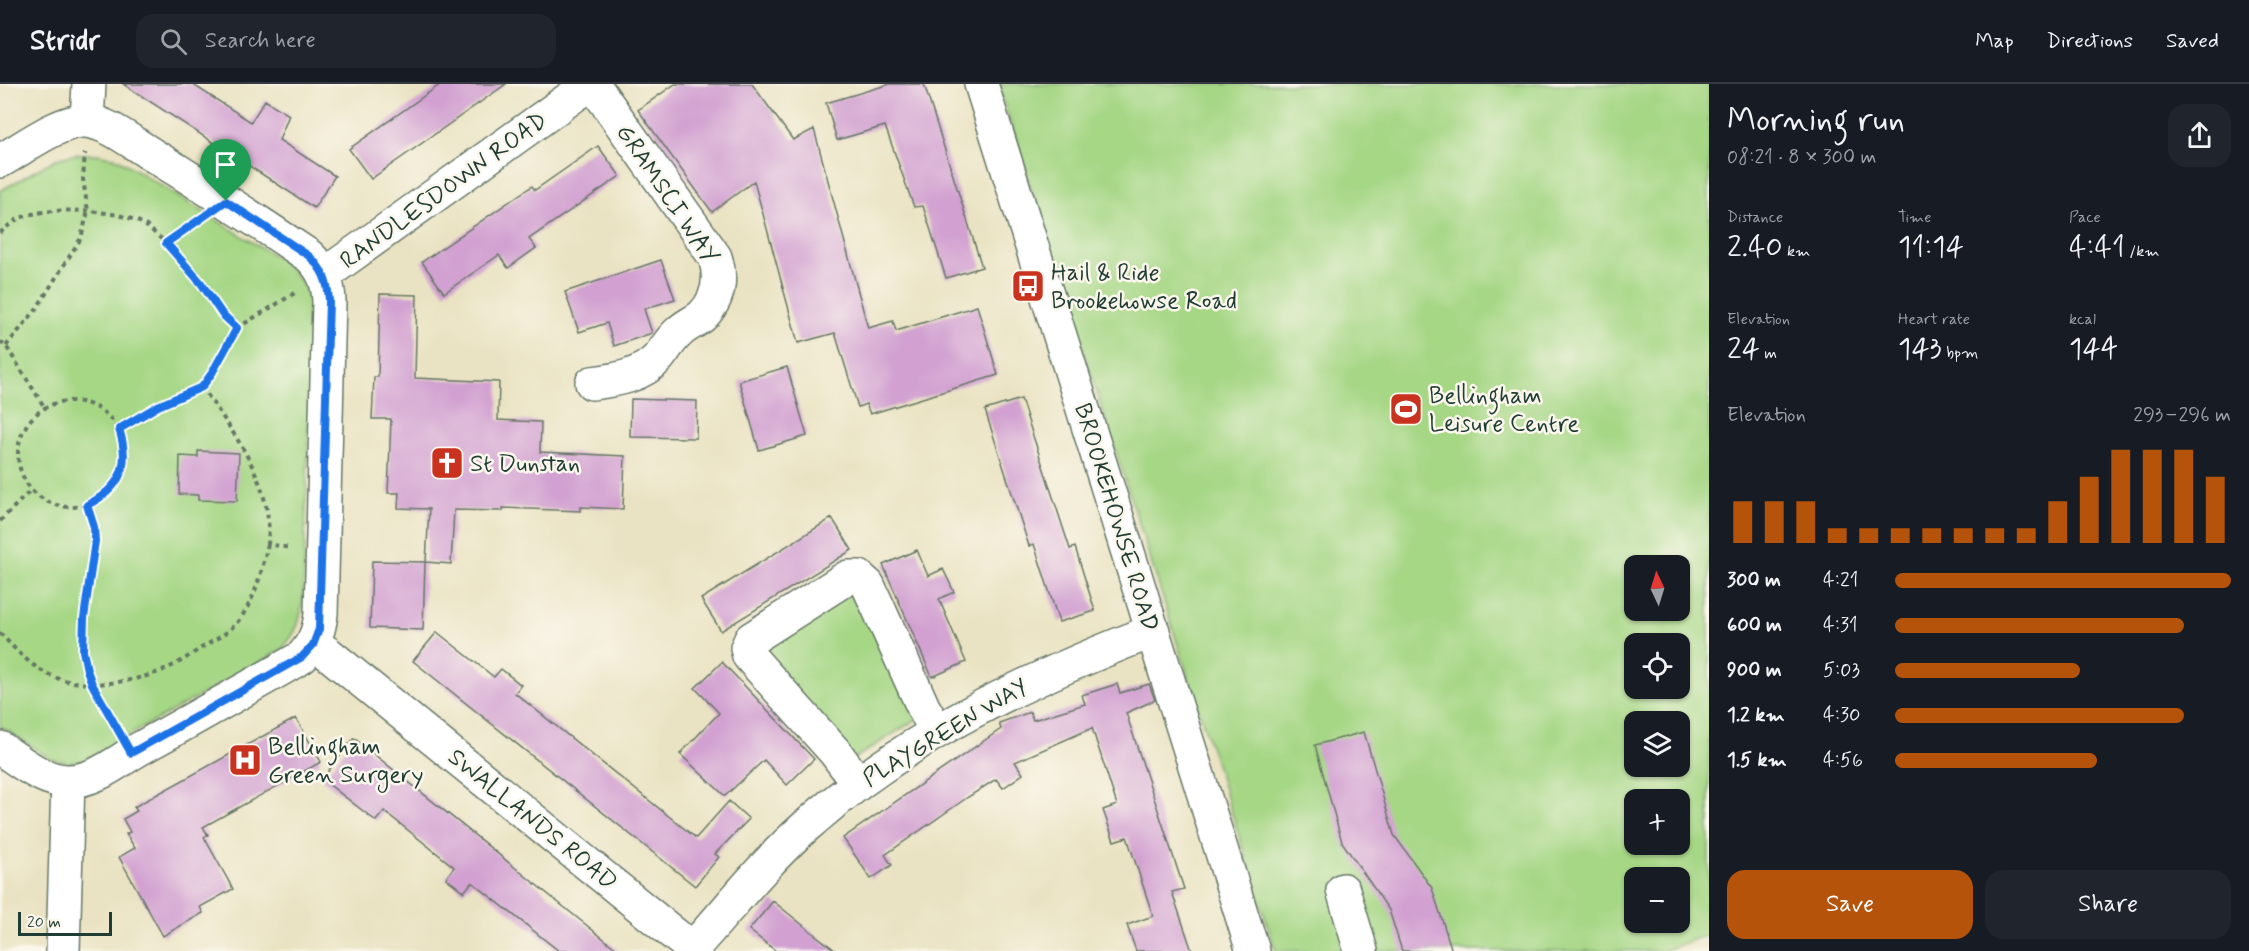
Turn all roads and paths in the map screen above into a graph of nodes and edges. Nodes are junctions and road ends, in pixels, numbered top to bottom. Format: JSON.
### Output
{"nodes":[{"id":1,"x":88,"y":84,"type":"edge"},
{"id":2,"x":592,"y":84,"type":"edge"},
{"id":3,"x":981,"y":84,"type":"edge"},
{"id":4,"x":87,"y":121,"type":"junction"},
{"id":5,"x":0,"y":161,"type":"edge"},
{"id":6,"x":226,"y":201,"type":"junction"},
{"id":7,"x":88,"y":211,"type":"junction"},
{"id":8,"x":0,"y":233,"type":"edge"},
{"id":9,"x":166,"y":243,"type":"junction"},
{"id":10,"x":324,"y":275,"type":"junction"},
{"id":11,"x":237,"y":328,"type":"junction"},
{"id":12,"x":0,"y":342,"type":"edge"},
{"id":13,"x":6,"y":346,"type":"junction"},
{"id":14,"x":592,"y":383,"type":"dead end"},
{"id":15,"x":202,"y":387,"type":"junction"},
{"id":16,"x":45,"y":408,"type":"junction"},
{"id":17,"x":119,"y":429,"type":"junction"},
{"id":18,"x":31,"y":490,"type":"junction"},
{"id":19,"x":87,"y":505,"type":"junction"},
{"id":20,"x":0,"y":521,"type":"edge"},
{"id":21,"x":268,"y":544,"type":"junction"},
{"id":22,"x":322,"y":555,"type":"junction"},
{"id":23,"x":1153,"y":631,"type":"junction"},
{"id":24,"x":0,"y":633,"type":"edge"},
{"id":25,"x":313,"y":645,"type":"junction"},
{"id":26,"x":92,"y":684,"type":"junction"},
{"id":27,"x":938,"y":731,"type":"junction"},
{"id":28,"x":0,"y":748,"type":"edge"},
{"id":29,"x":131,"y":753,"type":"junction"},
{"id":30,"x":68,"y":781,"type":"junction"},
{"id":31,"x":858,"y":783,"type":"junction"},
{"id":32,"x":1343,"y":890,"type":"dead end"},
{"id":33,"x":692,"y":950,"type":"edge"},
{"id":34,"x":63,"y":951,"type":"edge"},
{"id":35,"x":1253,"y":951,"type":"edge"},
{"id":36,"x":1361,"y":951,"type":"edge"}],
"edges":[{"from":1,"to":4,"type":"street"},
{"from":2,"to":10,"type":"street","name":"RANDLESDOWN ROAD"},
{"from":2,"to":14,"type":"street","name":"GRAMSCI WAY"},
{"from":3,"to":23,"type":"street","name":"BROOKEHOWSE ROAD"},
{"from":4,"to":5,"type":"street"},
{"from":4,"to":6,"type":"street"},
{"from":4,"to":7,"type":"path"},
{"from":6,"to":9,"type":"path"},
{"from":6,"to":10,"type":"street"},
{"from":7,"to":8,"type":"path"},
{"from":7,"to":9,"type":"path"},
{"from":7,"to":13,"type":"path"},
{"from":9,"to":11,"type":"path"},
{"from":10,"to":11,"type":"path"},
{"from":10,"to":22,"type":"street"},
{"from":11,"to":15,"type":"path"},
{"from":12,"to":13,"type":"path"},
{"from":13,"to":16,"type":"path"},
{"from":15,"to":17,"type":"path"},
{"from":15,"to":21,"type":"path"},
{"from":16,"to":17,"type":"path"},
{"from":16,"to":18,"type":"path"},
{"from":17,"to":19,"type":"path"},
{"from":18,"to":19,"type":"path"},
{"from":18,"to":20,"type":"path"},
{"from":19,"to":26,"type":"path"},
{"from":21,"to":22,"type":"path"},
{"from":21,"to":26,"type":"path"},
{"from":22,"to":25,"type":"street"},
{"from":23,"to":27,"type":"street","name":"PLAYGREEN WAY"},
{"from":23,"to":35,"type":"street","name":"BROOKEHOWSE ROAD"},
{"from":24,"to":26,"type":"path"},
{"from":25,"to":29,"type":"street"},
{"from":25,"to":33,"type":"street","name":"SWALLANDS ROAD"},
{"from":26,"to":29,"type":"path"},
{"from":27,"to":31,"type":"street","name":"PLAYGREEN WAY"},
{"from":27,"to":31,"type":"street"},
{"from":28,"to":30,"type":"street"},
{"from":29,"to":30,"type":"street"},
{"from":30,"to":34,"type":"street"},
{"from":31,"to":33,"type":"street","name":"PLAYGREEN WAY"},
{"from":32,"to":36,"type":"street"}]}
